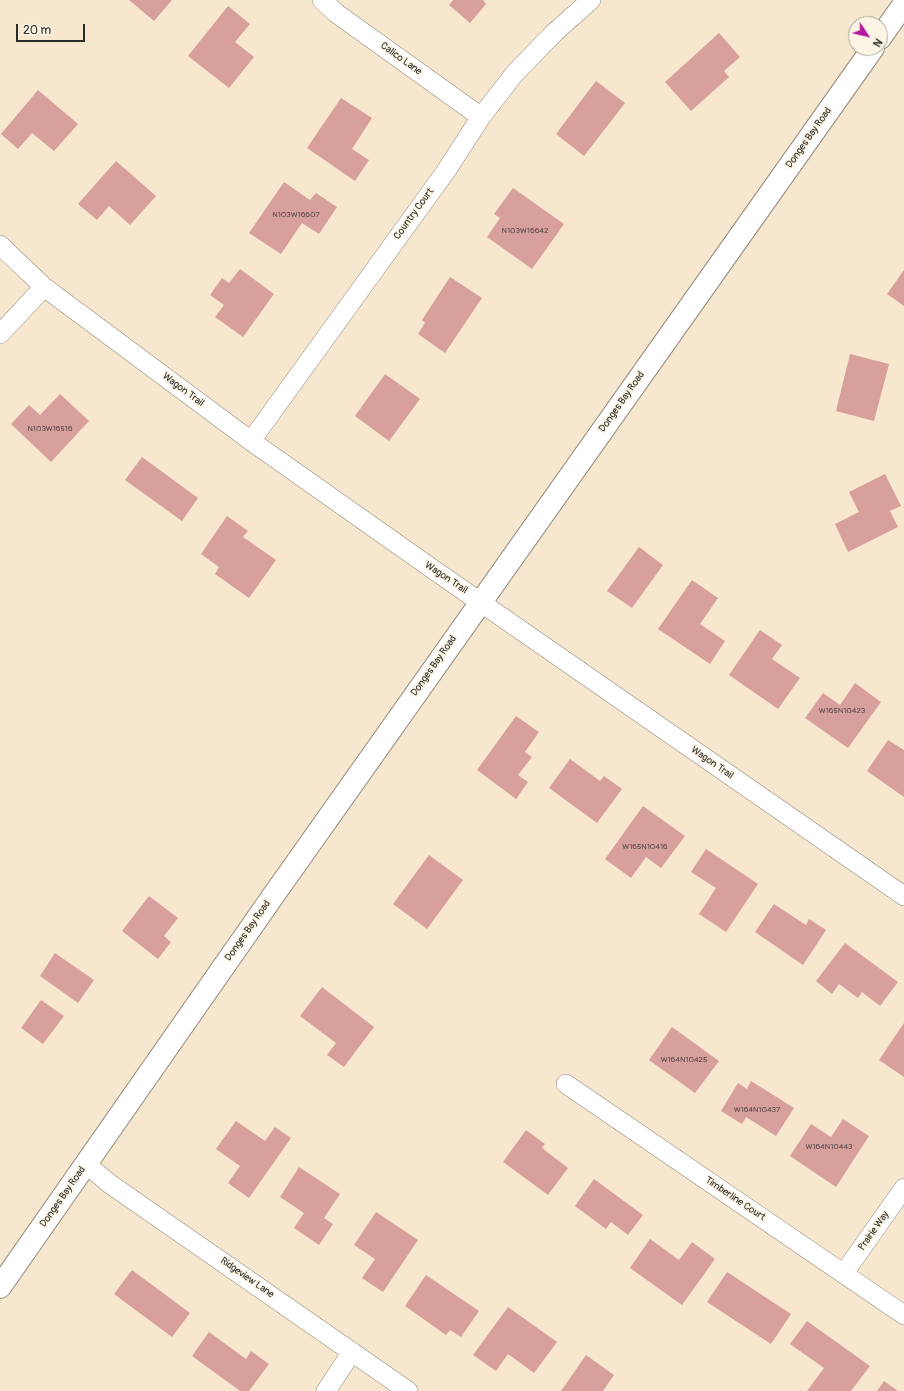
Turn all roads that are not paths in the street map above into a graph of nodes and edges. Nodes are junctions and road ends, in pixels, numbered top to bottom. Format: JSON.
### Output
{"nodes":[{"id":1,"x":322,"y":0,"type":"edge"},
{"id":2,"x":591,"y":0,"type":"edge"},
{"id":3,"x":904,"y":4,"type":"edge"},
{"id":4,"x":888,"y":27,"type":"edge"},
{"id":5,"x":867,"y":56,"type":"edge"},
{"id":6,"x":481,"y":117,"type":"junction"},
{"id":7,"x":0,"y":245,"type":"edge"},
{"id":8,"x":44,"y":287,"type":"junction"},
{"id":9,"x":0,"y":334,"type":"edge"},
{"id":10,"x":251,"y":441,"type":"junction"},
{"id":11,"x":480,"y":601,"type":"junction"},
{"id":12,"x":904,"y":896,"type":"edge"},
{"id":13,"x":566,"y":1084,"type":"dead end"},
{"id":14,"x":86,"y":1164,"type":"junction"},
{"id":15,"x":904,"y":1188,"type":"edge"},
{"id":16,"x":844,"y":1273,"type":"junction"},
{"id":17,"x":0,"y":1287,"type":"edge"},
{"id":18,"x":904,"y":1315,"type":"edge"},
{"id":19,"x":352,"y":1352,"type":"junction"},
{"id":20,"x":326,"y":1391,"type":"edge"},
{"id":21,"x":408,"y":1391,"type":"edge"}],
"edges":[{"from":1,"to":6,"type":"street","name":"Calico Lane"},
{"from":2,"to":6,"type":"street","name":"Country Court"},
{"from":3,"to":4,"type":"street"},
{"from":5,"to":11,"type":"street","name":"Donges Bay Road"},
{"from":6,"to":10,"type":"street","name":"Country Court"},
{"from":7,"to":8,"type":"street","name":"Wagon Trail"},
{"from":8,"to":9,"type":"street"},
{"from":8,"to":10,"type":"street","name":"Wagon Trail"},
{"from":10,"to":11,"type":"street","name":"Wagon Trail"},
{"from":11,"to":12,"type":"street","name":"Wagon Trail"},
{"from":11,"to":14,"type":"street","name":"Donges Bay Road"},
{"from":13,"to":16,"type":"street","name":"Timberline Court"},
{"from":14,"to":17,"type":"street","name":"Donges Bay Road"},
{"from":14,"to":19,"type":"street","name":"Ridgeview Lane"},
{"from":15,"to":16,"type":"street","name":"Prairie Way"},
{"from":16,"to":18,"type":"street","name":"Timberline Court"},
{"from":19,"to":20,"type":"street"},
{"from":19,"to":21,"type":"street","name":"Ridgeview Lane"}]}
